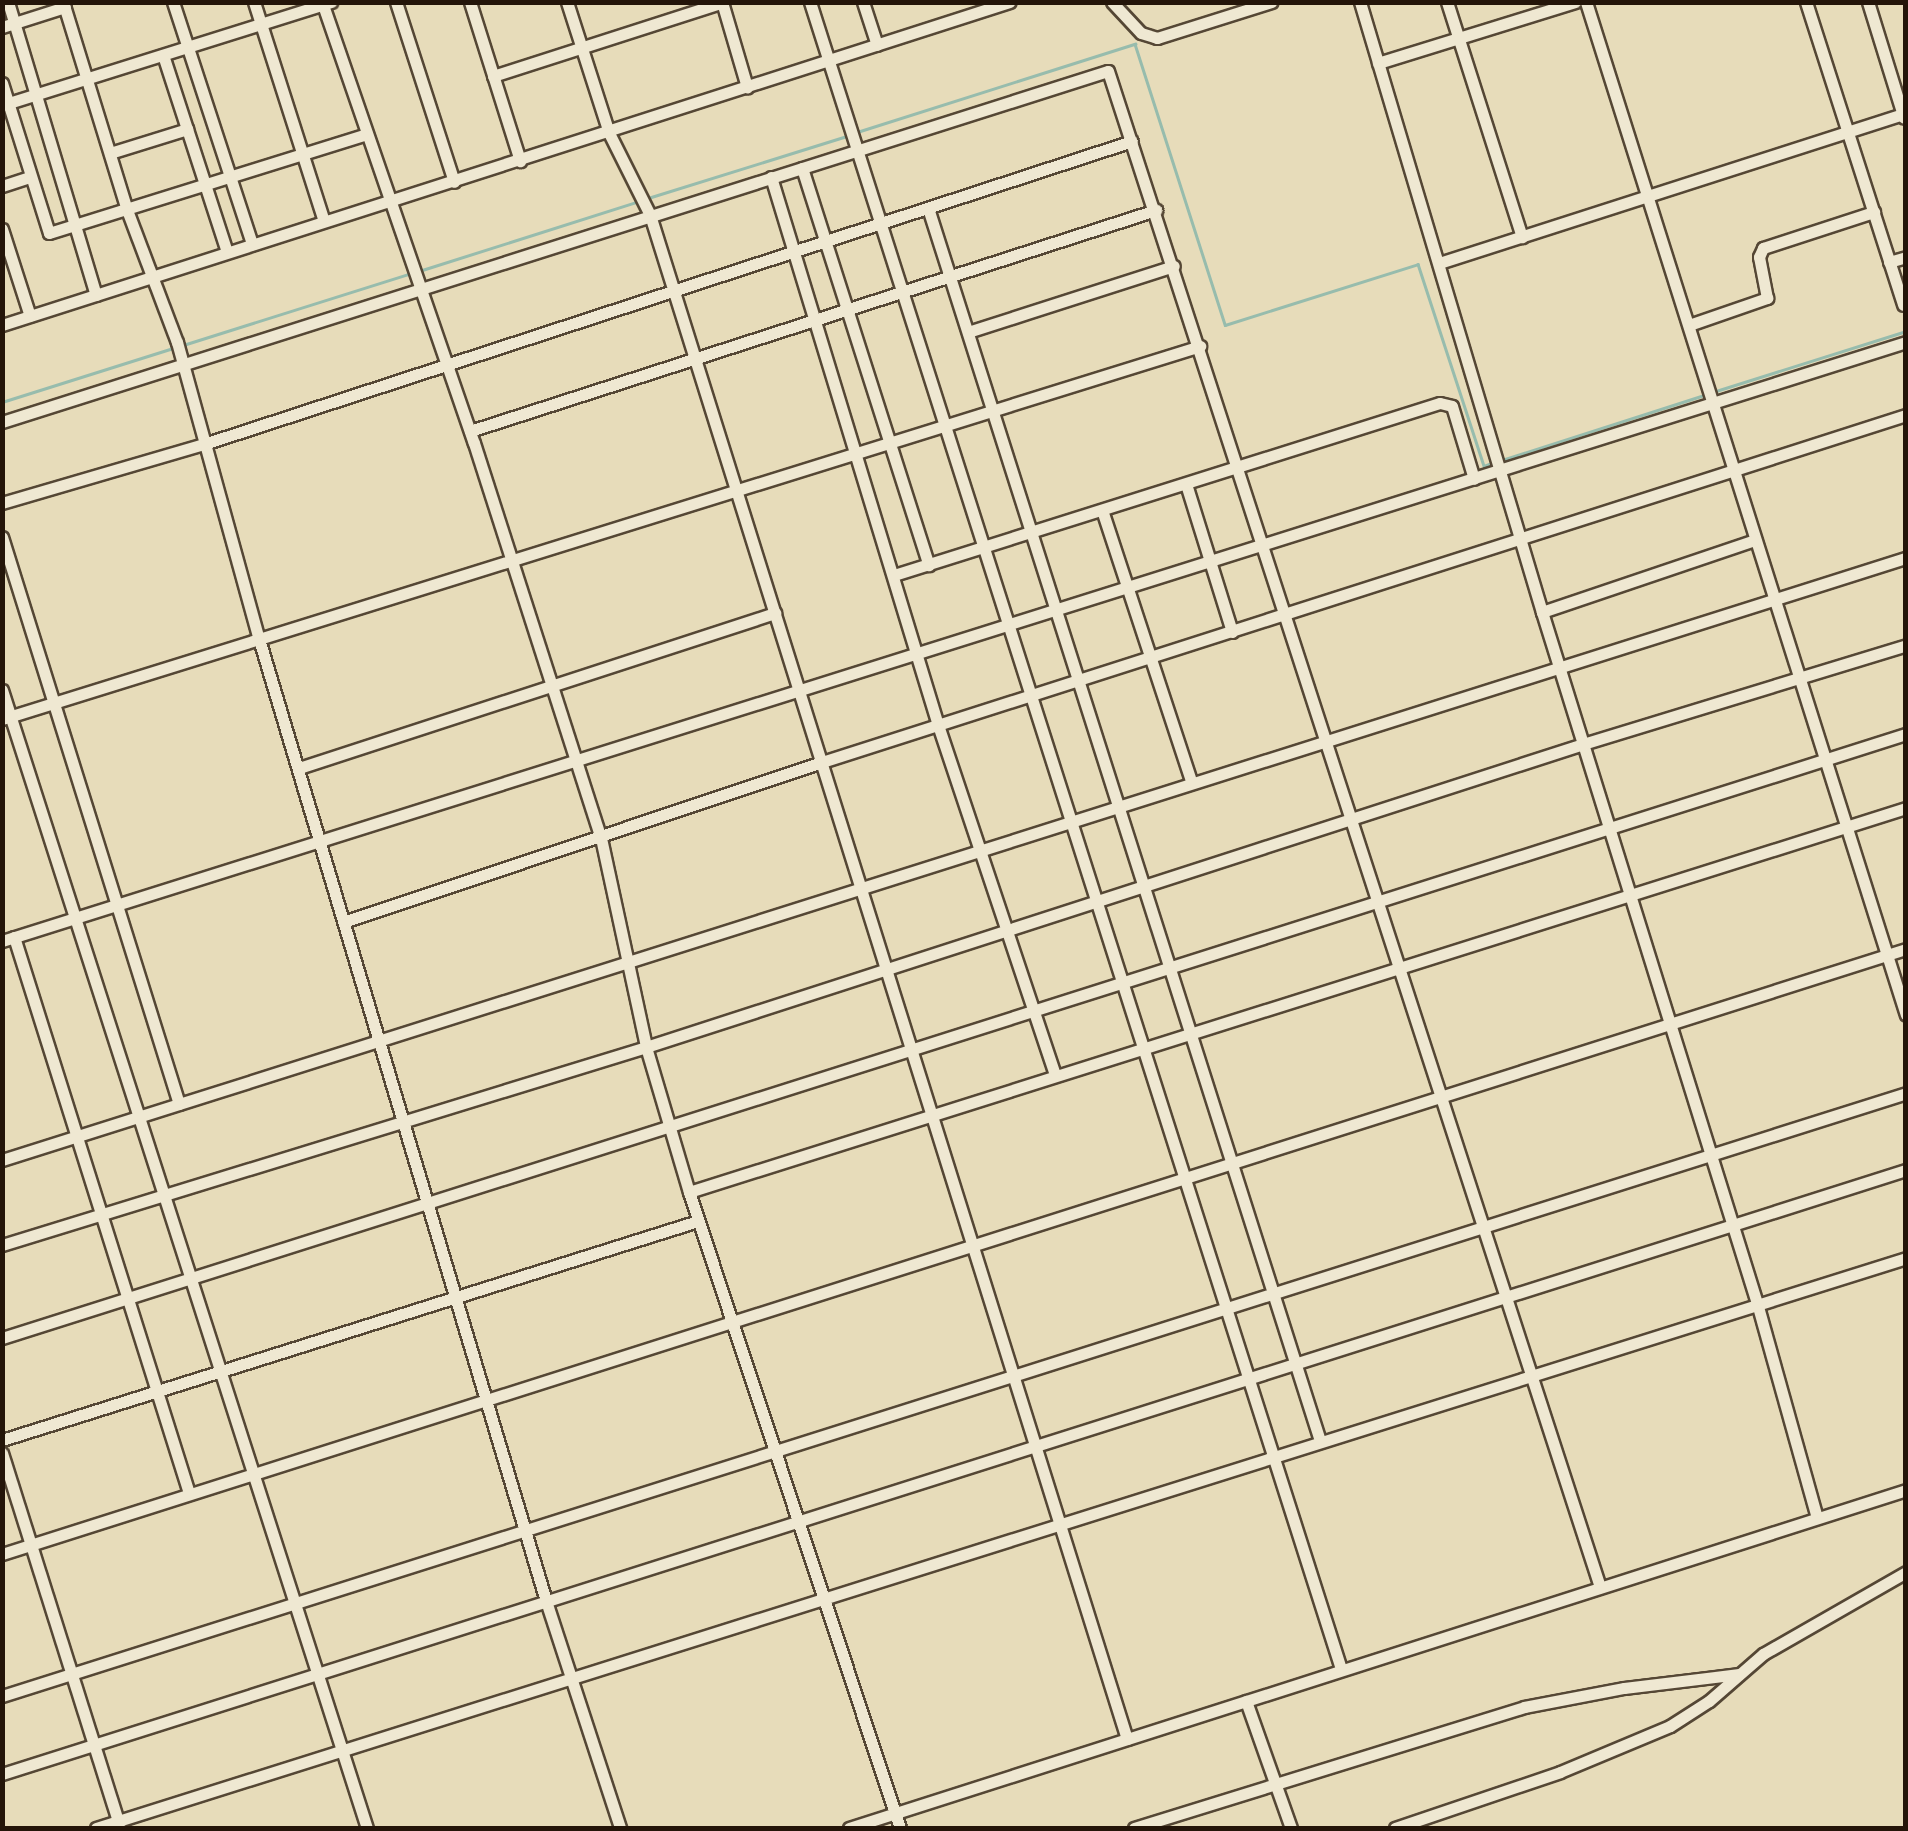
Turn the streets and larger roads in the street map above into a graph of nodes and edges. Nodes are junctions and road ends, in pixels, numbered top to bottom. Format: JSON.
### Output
{"nodes":[{"id":1,"x":8,"y":2,"type":"edge"},
{"id":2,"x":254,"y":2,"type":"edge"},
{"id":3,"x":396,"y":2,"type":"edge"},
{"id":4,"x":470,"y":2,"type":"edge"},
{"id":5,"x":566,"y":2,"type":"edge"},
{"id":6,"x":810,"y":2,"type":"edge"},
{"id":7,"x":863,"y":2,"type":"edge"},
{"id":8,"x":1010,"y":2,"type":"edge"},
{"id":9,"x":1112,"y":2,"type":"edge"},
{"id":10,"x":1271,"y":2,"type":"edge"},
{"id":11,"x":1360,"y":2,"type":"edge"},
{"id":12,"x":1447,"y":2,"type":"edge"},
{"id":13,"x":1575,"y":2,"type":"edge"},
{"id":14,"x":1586,"y":2,"type":"edge"},
{"id":15,"x":1806,"y":2,"type":"edge"},
{"id":16,"x":1868,"y":2,"type":"edge"},
{"id":17,"x":173,"y":3,"type":"edge"},
{"id":18,"x":325,"y":3,"type":"edge"},
{"id":19,"x":722,"y":3,"type":"edge"},
{"id":20,"x":64,"y":5,"type":"edge"},
{"id":21,"x":260,"y":24,"type":"junction"},
{"id":22,"x":8,"y":25,"type":"edge"},
{"id":23,"x":1458,"y":38,"type":"junction"},
{"id":24,"x":877,"y":45,"type":"junction"},
{"id":25,"x":188,"y":47,"type":"junction"},
{"id":26,"x":581,"y":48,"type":"junction"},
{"id":27,"x":163,"y":56,"type":"junction"},
{"id":28,"x":830,"y":61,"type":"junction"},
{"id":29,"x":1378,"y":63,"type":"junction"},
{"id":30,"x":493,"y":76,"type":"junction"},
{"id":31,"x":87,"y":78,"type":"junction"},
{"id":32,"x":2,"y":83,"type":"edge"},
{"id":33,"x":747,"y":88,"type":"junction"},
{"id":34,"x":36,"y":94,"type":"junction"},
{"id":35,"x":6,"y":104,"type":"edge"},
{"id":36,"x":1905,"y":116,"type":"edge"},
{"id":37,"x":187,"y":129,"type":"junction"},
{"id":38,"x":1848,"y":132,"type":"junction"},
{"id":39,"x":608,"y":133,"type":"junction"},
{"id":40,"x":367,"y":134,"type":"junction"},
{"id":41,"x":1132,"y":141,"type":"junction"},
{"id":42,"x":859,"y":150,"type":"junction"},
{"id":43,"x":110,"y":153,"type":"junction"},
{"id":44,"x":303,"y":155,"type":"junction"},
{"id":45,"x":520,"y":161,"type":"junction"},
{"id":46,"x":802,"y":168,"type":"junction"},
{"id":47,"x":30,"y":177,"type":"junction"},
{"id":48,"x":770,"y":177,"type":"junction"},
{"id":49,"x":230,"y":178,"type":"junction"},
{"id":50,"x":454,"y":182,"type":"junction"},
{"id":51,"x":2,"y":186,"type":"edge"},
{"id":52,"x":206,"y":186,"type":"junction"},
{"id":53,"x":1647,"y":197,"type":"junction"},
{"id":54,"x":390,"y":201,"type":"junction"},
{"id":55,"x":928,"y":208,"type":"junction"},
{"id":56,"x":128,"y":210,"type":"junction"},
{"id":57,"x":1156,"y":210,"type":"junction"},
{"id":58,"x":1874,"y":212,"type":"junction"},
{"id":59,"x":650,"y":215,"type":"junction"},
{"id":60,"x":324,"y":221,"type":"junction"},
{"id":61,"x":880,"y":224,"type":"junction"},
{"id":62,"x":76,"y":226,"type":"junction"},
{"id":63,"x":2,"y":228,"type":"edge"},
{"id":64,"x":1522,"y":237,"type":"junction"},
{"id":65,"x":826,"y":242,"type":"junction"},
{"id":66,"x":252,"y":244,"type":"junction"},
{"id":67,"x":227,"y":252,"type":"junction"},
{"id":68,"x":795,"y":252,"type":"junction"},
{"id":69,"x":1906,"y":257,"type":"edge"},
{"id":70,"x":1889,"y":262,"type":"junction"},
{"id":71,"x":1439,"y":263,"type":"junction"},
{"id":72,"x":1174,"y":266,"type":"junction"},
{"id":73,"x":950,"y":276,"type":"junction"},
{"id":74,"x":151,"y":277,"type":"junction"},
{"id":75,"x":421,"y":289,"type":"junction"},
{"id":76,"x":903,"y":291,"type":"junction"},
{"id":77,"x":674,"y":292,"type":"junction"},
{"id":78,"x":96,"y":294,"type":"junction"},
{"id":79,"x":1903,"y":304,"type":"edge"},
{"id":80,"x":847,"y":309,"type":"junction"},
{"id":81,"x":30,"y":316,"type":"junction"},
{"id":82,"x":816,"y":319,"type":"junction"},
{"id":83,"x":2,"y":325,"type":"edge"},
{"id":84,"x":1689,"y":326,"type":"junction"},
{"id":85,"x":968,"y":332,"type":"junction"},
{"id":86,"x":1906,"y":342,"type":"edge"},
{"id":87,"x":1200,"y":346,"type":"junction"},
{"id":88,"x":695,"y":358,"type":"junction"},
{"id":89,"x":182,"y":366,"type":"junction"},
{"id":90,"x":447,"y":366,"type":"junction"},
{"id":91,"x":1713,"y":403,"type":"junction"},
{"id":92,"x":993,"y":410,"type":"junction"},
{"id":93,"x":1906,"y":415,"type":"edge"},
{"id":94,"x":2,"y":422,"type":"edge"},
{"id":95,"x":944,"y":426,"type":"junction"},
{"id":96,"x":470,"y":430,"type":"junction"},
{"id":97,"x":890,"y":443,"type":"junction"},
{"id":98,"x":204,"y":444,"type":"junction"},
{"id":99,"x":856,"y":454,"type":"junction"},
{"id":100,"x":1239,"y":467,"type":"junction"},
{"id":101,"x":1501,"y":470,"type":"junction"},
{"id":102,"x":1734,"y":470,"type":"junction"},
{"id":103,"x":1474,"y":479,"type":"junction"},
{"id":104,"x":1186,"y":484,"type":"junction"},
{"id":105,"x":736,"y":490,"type":"junction"},
{"id":106,"x":2,"y":502,"type":"edge"},
{"id":107,"x":1102,"y":510,"type":"junction"},
{"id":108,"x":1031,"y":532,"type":"junction"},
{"id":109,"x":2,"y":538,"type":"edge"},
{"id":110,"x":1520,"y":539,"type":"junction"},
{"id":111,"x":1755,"y":540,"type":"junction"},
{"id":112,"x":1264,"y":544,"type":"junction"},
{"id":113,"x":983,"y":548,"type":"junction"},
{"id":114,"x":1906,"y":558,"type":"edge"},
{"id":115,"x":512,"y":560,"type":"junction"},
{"id":116,"x":1211,"y":561,"type":"junction"},
{"id":117,"x":929,"y":565,"type":"junction"},
{"id":118,"x":894,"y":576,"type":"junction"},
{"id":119,"x":1126,"y":588,"type":"junction"},
{"id":120,"x":1774,"y":600,"type":"junction"},
{"id":121,"x":1054,"y":610,"type":"junction"},
{"id":122,"x":1542,"y":612,"type":"junction"},
{"id":123,"x":775,"y":613,"type":"junction"},
{"id":124,"x":1287,"y":614,"type":"junction"},
{"id":125,"x":1010,"y":625,"type":"junction"},
{"id":126,"x":1232,"y":632,"type":"junction"},
{"id":127,"x":259,"y":638,"type":"junction"},
{"id":128,"x":1906,"y":645,"type":"edge"},
{"id":129,"x":916,"y":654,"type":"junction"},
{"id":130,"x":1149,"y":658,"type":"junction"},
{"id":131,"x":1558,"y":666,"type":"junction"},
{"id":132,"x":1799,"y":678,"type":"junction"},
{"id":133,"x":1076,"y":681,"type":"junction"},
{"id":134,"x":552,"y":687,"type":"junction"},
{"id":135,"x":2,"y":690,"type":"edge"},
{"id":136,"x":800,"y":690,"type":"junction"},
{"id":137,"x":1032,"y":696,"type":"junction"},
{"id":138,"x":54,"y":703,"type":"junction"},
{"id":139,"x":7,"y":718,"type":"edge"},
{"id":140,"x":938,"y":725,"type":"junction"},
{"id":141,"x":1906,"y":734,"type":"edge"},
{"id":142,"x":1327,"y":739,"type":"junction"},
{"id":143,"x":1583,"y":744,"type":"junction"},
{"id":144,"x":576,"y":760,"type":"junction"},
{"id":145,"x":1826,"y":760,"type":"junction"},
{"id":146,"x":822,"y":762,"type":"junction"},
{"id":147,"x":299,"y":768,"type":"junction"},
{"id":148,"x":1192,"y":783,"type":"junction"},
{"id":149,"x":1117,"y":808,"type":"junction"},
{"id":150,"x":1906,"y":808,"type":"edge"},
{"id":151,"x":1353,"y":819,"type":"junction"},
{"id":152,"x":1072,"y":822,"type":"junction"},
{"id":153,"x":1847,"y":826,"type":"junction"},
{"id":154,"x":1608,"y":827,"type":"junction"},
{"id":155,"x":602,"y":838,"type":"junction"},
{"id":156,"x":322,"y":841,"type":"junction"},
{"id":157,"x":981,"y":851,"type":"junction"},
{"id":158,"x":1142,"y":886,"type":"junction"},
{"id":159,"x":862,"y":889,"type":"junction"},
{"id":160,"x":1629,"y":892,"type":"junction"},
{"id":161,"x":1097,"y":900,"type":"junction"},
{"id":162,"x":1380,"y":902,"type":"junction"},
{"id":163,"x":117,"y":905,"type":"junction"},
{"id":164,"x":74,"y":918,"type":"junction"},
{"id":165,"x":346,"y":921,"type":"junction"},
{"id":166,"x":1008,"y":930,"type":"junction"},
{"id":167,"x":8,"y":939,"type":"edge"},
{"id":168,"x":1906,"y":949,"type":"edge"},
{"id":169,"x":1887,"y":955,"type":"junction"},
{"id":170,"x":628,"y":964,"type":"junction"},
{"id":171,"x":884,"y":967,"type":"junction"},
{"id":172,"x":1401,"y":967,"type":"junction"},
{"id":173,"x":1168,"y":968,"type":"junction"},
{"id":174,"x":1126,"y":983,"type":"junction"},
{"id":175,"x":1035,"y":1012,"type":"junction"},
{"id":176,"x":1906,"y":1015,"type":"edge"},
{"id":177,"x":1670,"y":1023,"type":"junction"},
{"id":178,"x":1188,"y":1032,"type":"junction"},
{"id":179,"x":381,"y":1040,"type":"junction"},
{"id":180,"x":1146,"y":1046,"type":"junction"},
{"id":181,"x":646,"y":1047,"type":"junction"},
{"id":182,"x":912,"y":1051,"type":"junction"},
{"id":183,"x":1055,"y":1074,"type":"junction"},
{"id":184,"x":1906,"y":1093,"type":"edge"},
{"id":185,"x":1444,"y":1096,"type":"junction"},
{"id":186,"x":179,"y":1104,"type":"junction"},
{"id":187,"x":931,"y":1114,"type":"junction"},
{"id":188,"x":141,"y":1117,"type":"junction"},
{"id":189,"x":404,"y":1120,"type":"junction"},
{"id":190,"x":670,"y":1128,"type":"junction"},
{"id":191,"x":78,"y":1138,"type":"junction"},
{"id":192,"x":1710,"y":1152,"type":"junction"},
{"id":193,"x":2,"y":1160,"type":"edge"},
{"id":194,"x":1231,"y":1163,"type":"junction"},
{"id":195,"x":1906,"y":1170,"type":"edge"},
{"id":196,"x":1188,"y":1177,"type":"junction"},
{"id":197,"x":689,"y":1192,"type":"junction"},
{"id":198,"x":165,"y":1195,"type":"junction"},
{"id":199,"x":428,"y":1200,"type":"junction"},
{"id":200,"x":102,"y":1214,"type":"junction"},
{"id":201,"x":698,"y":1220,"type":"junction"},
{"id":202,"x":1732,"y":1222,"type":"junction"},
{"id":203,"x":1485,"y":1226,"type":"junction"},
{"id":204,"x":2,"y":1245,"type":"edge"},
{"id":205,"x":972,"y":1246,"type":"junction"},
{"id":206,"x":1906,"y":1258,"type":"edge"},
{"id":207,"x":192,"y":1278,"type":"junction"},
{"id":208,"x":1272,"y":1292,"type":"junction"},
{"id":209,"x":456,"y":1296,"type":"junction"},
{"id":210,"x":1508,"y":1296,"type":"junction"},
{"id":211,"x":128,"y":1298,"type":"junction"},
{"id":212,"x":1758,"y":1303,"type":"junction"},
{"id":213,"x":1228,"y":1307,"type":"junction"},
{"id":214,"x":730,"y":1322,"type":"junction"},
{"id":215,"x":2,"y":1338,"type":"edge"},
{"id":216,"x":1296,"y":1363,"type":"junction"},
{"id":217,"x":223,"y":1370,"type":"junction"},
{"id":218,"x":1533,"y":1374,"type":"junction"},
{"id":219,"x":1014,"y":1375,"type":"junction"},
{"id":220,"x":1251,"y":1378,"type":"junction"},
{"id":221,"x":157,"y":1391,"type":"junction"},
{"id":222,"x":486,"y":1399,"type":"junction"},
{"id":223,"x":2,"y":1440,"type":"edge"},
{"id":224,"x":1320,"y":1440,"type":"junction"},
{"id":225,"x":1037,"y":1446,"type":"junction"},
{"id":226,"x":772,"y":1452,"type":"junction"},
{"id":227,"x":2,"y":1454,"type":"edge"},
{"id":228,"x":1274,"y":1455,"type":"junction"},
{"id":229,"x":255,"y":1472,"type":"junction"},
{"id":230,"x":1906,"y":1490,"type":"edge"},
{"id":231,"x":189,"y":1494,"type":"junction"},
{"id":232,"x":1817,"y":1518,"type":"junction"},
{"id":233,"x":796,"y":1522,"type":"junction"},
{"id":234,"x":1061,"y":1522,"type":"junction"},
{"id":235,"x":525,"y":1529,"type":"junction"},
{"id":236,"x":30,"y":1546,"type":"junction"},
{"id":237,"x":2,"y":1554,"type":"edge"},
{"id":238,"x":1906,"y":1572,"type":"edge"},
{"id":239,"x":1600,"y":1586,"type":"junction"},
{"id":240,"x":297,"y":1601,"type":"junction"},
{"id":241,"x":546,"y":1601,"type":"junction"},
{"id":242,"x":822,"y":1601,"type":"junction"},
{"id":243,"x":1342,"y":1670,"type":"junction"},
{"id":244,"x":319,"y":1672,"type":"junction"},
{"id":245,"x":1739,"y":1674,"type":"junction"},
{"id":246,"x":70,"y":1675,"type":"junction"},
{"id":247,"x":572,"y":1679,"type":"junction"},
{"id":248,"x":2,"y":1696,"type":"edge"},
{"id":249,"x":1246,"y":1701,"type":"junction"},
{"id":250,"x":1126,"y":1738,"type":"junction"},
{"id":251,"x":94,"y":1746,"type":"junction"},
{"id":252,"x":345,"y":1752,"type":"junction"},
{"id":253,"x":2,"y":1774,"type":"edge"},
{"id":254,"x":1276,"y":1785,"type":"junction"},
{"id":255,"x":895,"y":1814,"type":"junction"},
{"id":256,"x":119,"y":1825,"type":"edge"},
{"id":257,"x":96,"y":1828,"type":"edge"},
{"id":258,"x":367,"y":1828,"type":"edge"},
{"id":259,"x":620,"y":1828,"type":"edge"},
{"id":260,"x":849,"y":1828,"type":"edge"},
{"id":261,"x":900,"y":1828,"type":"edge"},
{"id":262,"x":1134,"y":1828,"type":"edge"},
{"id":263,"x":1291,"y":1828,"type":"edge"},
{"id":264,"x":1395,"y":1828,"type":"edge"}],
"edges":[{"from":1,"to":22,"type":"street"},
{"from":2,"to":21,"type":"street"},
{"from":3,"to":50,"type":"street"},
{"from":4,"to":30,"type":"street"},
{"from":5,"to":26,"type":"street"},
{"from":6,"to":28,"type":"street"},
{"from":7,"to":24,"type":"street"},
{"from":8,"to":24,"type":"street"},
{"from":9,"to":10,"type":"street"},
{"from":11,"to":29,"type":"street"},
{"from":12,"to":23,"type":"street"},
{"from":13,"to":23,"type":"street"},
{"from":14,"to":53,"type":"street"},
{"from":15,"to":38,"type":"street"},
{"from":16,"to":36,"type":"street"},
{"from":17,"to":25,"type":"street"},
{"from":18,"to":21,"type":"street"},
{"from":18,"to":40,"type":"street"},
{"from":19,"to":26,"type":"street"},
{"from":19,"to":33,"type":"street"},
{"from":20,"to":22,"type":"street"},
{"from":20,"to":31,"type":"street"},
{"from":21,"to":25,"type":"street"},
{"from":21,"to":44,"type":"street"},
{"from":22,"to":34,"type":"street"},
{"from":23,"to":29,"type":"street"},
{"from":23,"to":64,"type":"street"},
{"from":24,"to":28,"type":"street"},
{"from":25,"to":27,"type":"street"},
{"from":25,"to":49,"type":"street"},
{"from":26,"to":30,"type":"street"},
{"from":26,"to":39,"type":"street"},
{"from":27,"to":31,"type":"street"},
{"from":27,"to":37,"type":"street"},
{"from":28,"to":33,"type":"street"},
{"from":28,"to":42,"type":"street"},
{"from":29,"to":71,"type":"street"},
{"from":30,"to":45,"type":"street"},
{"from":31,"to":34,"type":"street"},
{"from":31,"to":43,"type":"street"},
{"from":32,"to":35,"type":"street"},
{"from":33,"to":39,"type":"street"},
{"from":34,"to":35,"type":"street"},
{"from":34,"to":62,"type":"street"},
{"from":35,"to":47,"type":"street"},
{"from":36,"to":38,"type":"street"},
{"from":37,"to":43,"type":"street"},
{"from":37,"to":52,"type":"street"},
{"from":38,"to":53,"type":"street"},
{"from":38,"to":58,"type":"street"},
{"from":39,"to":45,"type":"street"},
{"from":39,"to":59,"type":"street"},
{"from":40,"to":44,"type":"street"},
{"from":40,"to":54,"type":"street"},
{"from":41,"to":42,"type":"street"},
{"from":41,"to":55,"type":"street"},
{"from":41,"to":57,"type":"street"},
{"from":42,"to":46,"type":"street"},
{"from":42,"to":61,"type":"street"},
{"from":43,"to":56,"type":"street"},
{"from":44,"to":49,"type":"street"},
{"from":44,"to":60,"type":"street"},
{"from":45,"to":50,"type":"street"},
{"from":46,"to":48,"type":"street"},
{"from":46,"to":65,"type":"street"},
{"from":47,"to":51,"type":"street"},
{"from":47,"to":62,"type":"street"},
{"from":48,"to":59,"type":"street"},
{"from":48,"to":68,"type":"street"},
{"from":49,"to":52,"type":"street"},
{"from":49,"to":66,"type":"street"},
{"from":50,"to":54,"type":"street"},
{"from":52,"to":56,"type":"street"},
{"from":52,"to":67,"type":"street"},
{"from":53,"to":64,"type":"street"},
{"from":53,"to":84,"type":"street"},
{"from":54,"to":60,"type":"street"},
{"from":54,"to":75,"type":"street"},
{"from":55,"to":61,"type":"street"},
{"from":55,"to":73,"type":"street"},
{"from":56,"to":62,"type":"street"},
{"from":56,"to":74,"type":"street"},
{"from":57,"to":72,"type":"street"},
{"from":57,"to":73,"type":"street"},
{"from":58,"to":70,"type":"street"},
{"from":58,"to":84,"type":"street"},
{"from":59,"to":75,"type":"street"},
{"from":59,"to":77,"type":"street"},
{"from":60,"to":66,"type":"street"},
{"from":61,"to":65,"type":"street"},
{"from":61,"to":76,"type":"street"},
{"from":62,"to":78,"type":"street"},
{"from":63,"to":81,"type":"street"},
{"from":64,"to":71,"type":"street"},
{"from":65,"to":68,"type":"street"},
{"from":65,"to":80,"type":"street"},
{"from":66,"to":67,"type":"street"},
{"from":67,"to":74,"type":"street"},
{"from":68,"to":77,"type":"street"},
{"from":68,"to":82,"type":"street"},
{"from":69,"to":70,"type":"street"},
{"from":70,"to":79,"type":"street"},
{"from":71,"to":101,"type":"street"},
{"from":72,"to":85,"type":"street"},
{"from":72,"to":87,"type":"street"},
{"from":73,"to":76,"type":"street"},
{"from":73,"to":85,"type":"street"},
{"from":74,"to":78,"type":"street"},
{"from":74,"to":89,"type":"street"},
{"from":75,"to":89,"type":"street"},
{"from":75,"to":90,"type":"street"},
{"from":76,"to":80,"type":"street"},
{"from":76,"to":95,"type":"street"},
{"from":77,"to":88,"type":"street"},
{"from":77,"to":90,"type":"street"},
{"from":78,"to":81,"type":"street"},
{"from":80,"to":82,"type":"street"},
{"from":80,"to":97,"type":"street"},
{"from":81,"to":83,"type":"street"},
{"from":82,"to":88,"type":"street"},
{"from":82,"to":99,"type":"street"},
{"from":84,"to":91,"type":"street"},
{"from":85,"to":92,"type":"street"},
{"from":86,"to":91,"type":"street"},
{"from":87,"to":92,"type":"street"},
{"from":87,"to":100,"type":"street"},
{"from":88,"to":96,"type":"street"},
{"from":88,"to":105,"type":"street"},
{"from":89,"to":94,"type":"street"},
{"from":89,"to":98,"type":"street"},
{"from":90,"to":96,"type":"street"},
{"from":90,"to":98,"type":"street"},
{"from":91,"to":101,"type":"street"},
{"from":91,"to":102,"type":"street"},
{"from":92,"to":95,"type":"street"},
{"from":92,"to":108,"type":"street"},
{"from":93,"to":102,"type":"street"},
{"from":95,"to":97,"type":"street"},
{"from":95,"to":113,"type":"street"},
{"from":96,"to":115,"type":"street"},
{"from":97,"to":99,"type":"street"},
{"from":97,"to":117,"type":"street"},
{"from":98,"to":106,"type":"street"},
{"from":98,"to":127,"type":"street"},
{"from":99,"to":105,"type":"street"},
{"from":99,"to":118,"type":"street"},
{"from":100,"to":103,"type":"street"},
{"from":100,"to":104,"type":"street"},
{"from":100,"to":112,"type":"street"},
{"from":101,"to":103,"type":"street"},
{"from":101,"to":110,"type":"street"},
{"from":102,"to":110,"type":"street"},
{"from":102,"to":111,"type":"street"},
{"from":103,"to":112,"type":"street"},
{"from":104,"to":107,"type":"street"},
{"from":104,"to":116,"type":"street"},
{"from":105,"to":115,"type":"street"},
{"from":105,"to":123,"type":"street"},
{"from":107,"to":108,"type":"street"},
{"from":107,"to":119,"type":"street"},
{"from":108,"to":113,"type":"street"},
{"from":108,"to":121,"type":"street"},
{"from":109,"to":138,"type":"street"},
{"from":110,"to":122,"type":"street"},
{"from":110,"to":124,"type":"street"},
{"from":111,"to":120,"type":"street"},
{"from":111,"to":122,"type":"street"},
{"from":112,"to":116,"type":"street"},
{"from":112,"to":124,"type":"street"},
{"from":113,"to":117,"type":"street"},
{"from":113,"to":125,"type":"street"},
{"from":114,"to":120,"type":"street"},
{"from":115,"to":127,"type":"street"},
{"from":115,"to":134,"type":"street"},
{"from":116,"to":119,"type":"street"},
{"from":116,"to":126,"type":"street"},
{"from":117,"to":118,"type":"street"},
{"from":118,"to":129,"type":"street"},
{"from":119,"to":121,"type":"street"},
{"from":119,"to":130,"type":"street"},
{"from":120,"to":131,"type":"street"},
{"from":120,"to":132,"type":"street"},
{"from":121,"to":125,"type":"street"},
{"from":121,"to":133,"type":"street"},
{"from":122,"to":131,"type":"street"},
{"from":123,"to":134,"type":"street"},
{"from":123,"to":136,"type":"street"},
{"from":124,"to":126,"type":"street"},
{"from":124,"to":142,"type":"street"},
{"from":125,"to":129,"type":"street"},
{"from":125,"to":137,"type":"street"},
{"from":126,"to":130,"type":"street"},
{"from":127,"to":138,"type":"street"},
{"from":127,"to":147,"type":"street"},
{"from":128,"to":132,"type":"street"},
{"from":129,"to":136,"type":"street"},
{"from":129,"to":140,"type":"street"},
{"from":130,"to":133,"type":"street"},
{"from":130,"to":148,"type":"street"},
{"from":131,"to":142,"type":"street"},
{"from":131,"to":143,"type":"street"},
{"from":132,"to":143,"type":"street"},
{"from":132,"to":145,"type":"street"},
{"from":133,"to":137,"type":"street"},
{"from":133,"to":149,"type":"street"},
{"from":134,"to":144,"type":"street"},
{"from":134,"to":147,"type":"street"},
{"from":135,"to":139,"type":"street"},
{"from":136,"to":144,"type":"street"},
{"from":136,"to":146,"type":"street"},
{"from":137,"to":140,"type":"street"},
{"from":137,"to":152,"type":"street"},
{"from":138,"to":139,"type":"street"},
{"from":138,"to":163,"type":"street"},
{"from":139,"to":164,"type":"street"},
{"from":140,"to":146,"type":"street"},
{"from":140,"to":157,"type":"street"},
{"from":141,"to":145,"type":"street"},
{"from":142,"to":148,"type":"street"},
{"from":142,"to":151,"type":"street"},
{"from":143,"to":151,"type":"street"},
{"from":143,"to":154,"type":"street"},
{"from":144,"to":155,"type":"street"},
{"from":144,"to":156,"type":"street"},
{"from":145,"to":153,"type":"street"},
{"from":145,"to":154,"type":"street"},
{"from":146,"to":155,"type":"street"},
{"from":146,"to":159,"type":"street"},
{"from":147,"to":156,"type":"street"},
{"from":148,"to":149,"type":"street"},
{"from":149,"to":152,"type":"street"},
{"from":149,"to":158,"type":"street"},
{"from":150,"to":153,"type":"street"},
{"from":151,"to":158,"type":"street"},
{"from":151,"to":162,"type":"street"},
{"from":152,"to":157,"type":"street"},
{"from":152,"to":161,"type":"street"},
{"from":153,"to":160,"type":"street"},
{"from":153,"to":169,"type":"street"},
{"from":154,"to":160,"type":"street"},
{"from":154,"to":162,"type":"street"},
{"from":155,"to":165,"type":"street"},
{"from":155,"to":170,"type":"street"},
{"from":156,"to":163,"type":"street"},
{"from":156,"to":165,"type":"street"},
{"from":157,"to":159,"type":"street"},
{"from":157,"to":166,"type":"street"},
{"from":158,"to":161,"type":"street"},
{"from":158,"to":173,"type":"street"},
{"from":159,"to":170,"type":"street"},
{"from":159,"to":171,"type":"street"},
{"from":160,"to":172,"type":"street"},
{"from":160,"to":177,"type":"street"},
{"from":161,"to":166,"type":"street"},
{"from":161,"to":174,"type":"street"},
{"from":162,"to":172,"type":"street"},
{"from":162,"to":173,"type":"street"},
{"from":163,"to":164,"type":"street"},
{"from":163,"to":186,"type":"street"},
{"from":164,"to":167,"type":"street"},
{"from":164,"to":188,"type":"street"},
{"from":165,"to":179,"type":"street"},
{"from":166,"to":171,"type":"street"},
{"from":166,"to":175,"type":"street"},
{"from":167,"to":191,"type":"street"},
{"from":168,"to":169,"type":"street"},
{"from":169,"to":176,"type":"street"},
{"from":169,"to":177,"type":"street"},
{"from":170,"to":179,"type":"street"},
{"from":170,"to":181,"type":"street"},
{"from":171,"to":181,"type":"street"},
{"from":171,"to":182,"type":"street"},
{"from":172,"to":178,"type":"street"},
{"from":172,"to":185,"type":"street"},
{"from":173,"to":174,"type":"street"},
{"from":173,"to":178,"type":"street"},
{"from":174,"to":175,"type":"street"},
{"from":174,"to":180,"type":"street"},
{"from":175,"to":182,"type":"street"},
{"from":175,"to":183,"type":"street"},
{"from":177,"to":185,"type":"street"},
{"from":177,"to":192,"type":"street"},
{"from":178,"to":180,"type":"street"},
{"from":178,"to":194,"type":"street"},
{"from":179,"to":186,"type":"street"},
{"from":179,"to":189,"type":"street"},
{"from":180,"to":183,"type":"street"},
{"from":180,"to":196,"type":"street"},
{"from":181,"to":189,"type":"street"},
{"from":181,"to":190,"type":"street"},
{"from":182,"to":187,"type":"street"},
{"from":182,"to":190,"type":"street"},
{"from":183,"to":187,"type":"street"},
{"from":184,"to":192,"type":"street"},
{"from":185,"to":194,"type":"street"},
{"from":185,"to":203,"type":"street"},
{"from":186,"to":188,"type":"street"},
{"from":187,"to":197,"type":"street"},
{"from":187,"to":205,"type":"street"},
{"from":188,"to":191,"type":"street"},
{"from":188,"to":198,"type":"street"},
{"from":189,"to":198,"type":"street"},
{"from":189,"to":199,"type":"street"},
{"from":190,"to":197,"type":"street"},
{"from":190,"to":199,"type":"street"},
{"from":191,"to":193,"type":"street"},
{"from":191,"to":200,"type":"street"},
{"from":192,"to":202,"type":"street"},
{"from":192,"to":203,"type":"street"},
{"from":194,"to":196,"type":"street"},
{"from":194,"to":208,"type":"street"},
{"from":195,"to":202,"type":"street"},
{"from":196,"to":205,"type":"street"},
{"from":196,"to":213,"type":"street"},
{"from":197,"to":201,"type":"street"},
{"from":198,"to":200,"type":"street"},
{"from":198,"to":207,"type":"street"},
{"from":199,"to":207,"type":"street"},
{"from":199,"to":209,"type":"street"},
{"from":200,"to":204,"type":"street"},
{"from":200,"to":211,"type":"street"},
{"from":201,"to":209,"type":"street"},
{"from":201,"to":214,"type":"street"},
{"from":202,"to":210,"type":"street"},
{"from":202,"to":212,"type":"street"},
{"from":203,"to":208,"type":"street"},
{"from":203,"to":210,"type":"street"},
{"from":205,"to":214,"type":"street"},
{"from":205,"to":219,"type":"street"},
{"from":206,"to":212,"type":"street"},
{"from":207,"to":211,"type":"street"},
{"from":207,"to":217,"type":"street"},
{"from":208,"to":213,"type":"street"},
{"from":208,"to":216,"type":"street"},
{"from":209,"to":217,"type":"street"},
{"from":209,"to":222,"type":"street"},
{"from":210,"to":216,"type":"street"},
{"from":210,"to":218,"type":"street"},
{"from":211,"to":215,"type":"street"},
{"from":211,"to":221,"type":"street"},
{"from":212,"to":218,"type":"street"},
{"from":212,"to":232,"type":"street"},
{"from":213,"to":219,"type":"street"},
{"from":213,"to":220,"type":"street"},
{"from":214,"to":222,"type":"street"},
{"from":214,"to":226,"type":"street"},
{"from":216,"to":220,"type":"street"},
{"from":216,"to":224,"type":"street"},
{"from":217,"to":221,"type":"street"},
{"from":217,"to":229,"type":"street"},
{"from":218,"to":224,"type":"street"},
{"from":218,"to":239,"type":"street"},
{"from":219,"to":225,"type":"street"},
{"from":219,"to":226,"type":"street"},
{"from":220,"to":225,"type":"street"},
{"from":220,"to":228,"type":"street"},
{"from":221,"to":223,"type":"street"},
{"from":221,"to":231,"type":"street"},
{"from":222,"to":229,"type":"street"},
{"from":222,"to":235,"type":"street"},
{"from":224,"to":228,"type":"street"},
{"from":225,"to":233,"type":"street"},
{"from":225,"to":234,"type":"street"},
{"from":226,"to":233,"type":"street"},
{"from":226,"to":235,"type":"street"},
{"from":227,"to":236,"type":"street"},
{"from":228,"to":234,"type":"street"},
{"from":228,"to":243,"type":"street"},
{"from":229,"to":231,"type":"street"},
{"from":229,"to":240,"type":"street"},
{"from":230,"to":232,"type":"street"},
{"from":231,"to":236,"type":"street"},
{"from":232,"to":239,"type":"street"},
{"from":233,"to":241,"type":"street"},
{"from":233,"to":242,"type":"street"},
{"from":234,"to":242,"type":"street"},
{"from":234,"to":250,"type":"street"},
{"from":235,"to":240,"type":"street"},
{"from":235,"to":241,"type":"street"},
{"from":236,"to":237,"type":"street"},
{"from":236,"to":246,"type":"street"},
{"from":238,"to":245,"type":"street"},
{"from":239,"to":243,"type":"street"},
{"from":240,"to":244,"type":"street"},
{"from":240,"to":246,"type":"street"},
{"from":241,"to":244,"type":"street"},
{"from":241,"to":247,"type":"street"},
{"from":242,"to":247,"type":"street"},
{"from":242,"to":255,"type":"street"},
{"from":243,"to":249,"type":"street"},
{"from":244,"to":251,"type":"street"},
{"from":244,"to":252,"type":"street"},
{"from":245,"to":254,"type":"street"},
{"from":245,"to":264,"type":"street"},
{"from":246,"to":248,"type":"street"},
{"from":246,"to":251,"type":"street"},
{"from":247,"to":252,"type":"street"},
{"from":247,"to":259,"type":"street"},
{"from":249,"to":250,"type":"street"},
{"from":249,"to":254,"type":"street"},
{"from":250,"to":255,"type":"street"},
{"from":251,"to":253,"type":"street"},
{"from":251,"to":256,"type":"street"},
{"from":252,"to":256,"type":"street"},
{"from":252,"to":258,"type":"street"},
{"from":254,"to":262,"type":"street"},
{"from":254,"to":263,"type":"street"},
{"from":255,"to":260,"type":"street"},
{"from":255,"to":261,"type":"street"},
{"from":256,"to":257,"type":"street"}]}
